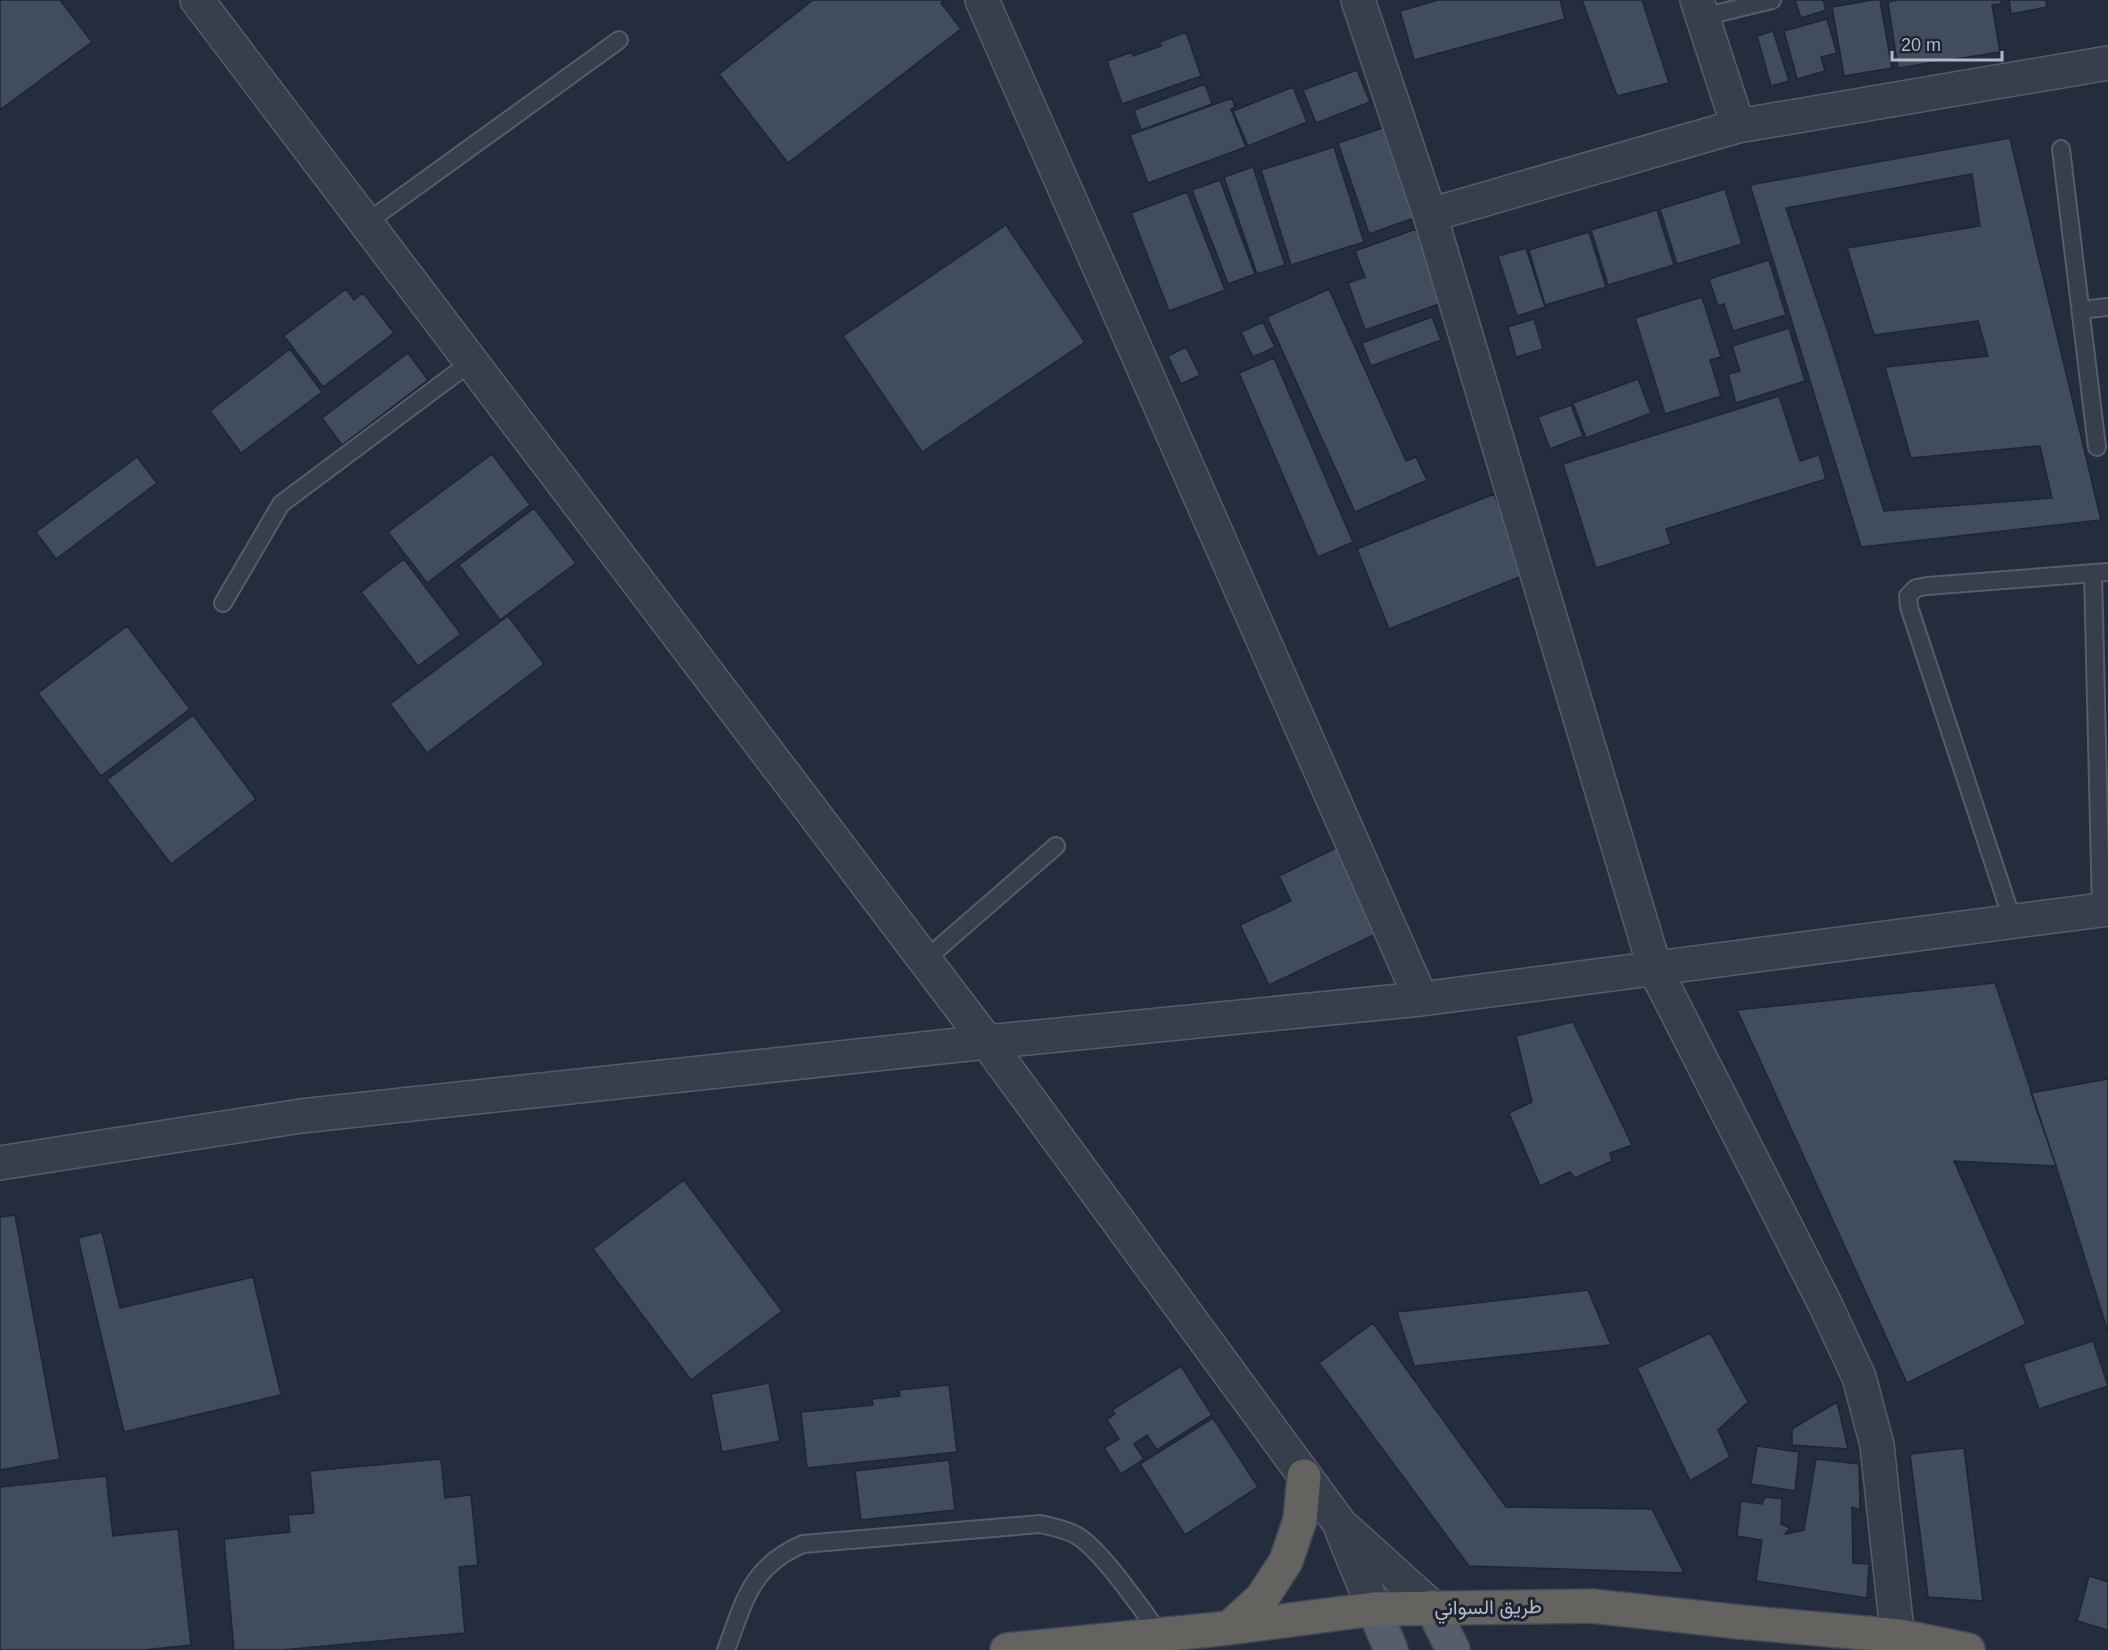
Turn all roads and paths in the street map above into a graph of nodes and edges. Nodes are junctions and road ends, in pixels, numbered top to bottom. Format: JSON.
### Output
{"nodes":[{"id":1,"x":982,"y":0,"type":"edge"},
{"id":2,"x":1358,"y":0,"type":"edge"},
{"id":3,"x":1772,"y":0,"type":"edge"},
{"id":4,"x":206,"y":3,"type":"edge"},
{"id":5,"x":1700,"y":8,"type":"edge"},
{"id":6,"x":619,"y":40,"type":"dead end"},
{"id":7,"x":2108,"y":63,"type":"edge"},
{"id":8,"x":1738,"y":126,"type":"junction"},
{"id":9,"x":2061,"y":149,"type":"dead end"},
{"id":10,"x":1430,"y":215,"type":"junction"},
{"id":11,"x":366,"y":223,"type":"junction"},
{"id":12,"x":2108,"y":307,"type":"edge"},
{"id":13,"x":2080,"y":310,"type":"junction"},
{"id":14,"x":471,"y":362,"type":"junction"},
{"id":15,"x":2097,"y":447,"type":"dead end"},
{"id":16,"x":2101,"y":573,"type":"edge"},
{"id":17,"x":223,"y":603,"type":"dead end"},
{"id":18,"x":1056,"y":846,"type":"dead end"},
{"id":19,"x":2104,"y":910,"type":"edge"},
{"id":20,"x":2013,"y":922,"type":"junction"},
{"id":21,"x":925,"y":960,"type":"junction"},
{"id":22,"x":1655,"y":969,"type":"junction"},
{"id":23,"x":1421,"y":999,"type":"junction"},
{"id":24,"x":987,"y":1042,"type":"junction"},
{"id":25,"x":0,"y":1163,"type":"edge"},
{"id":26,"x":1304,"y":1476,"type":"junction"},
{"id":27,"x":1340,"y":1524,"type":"junction"},
{"id":28,"x":1432,"y":1607,"type":"junction"},
{"id":29,"x":1374,"y":1609,"type":"junction"},
{"id":30,"x":1229,"y":1628,"type":"junction"},
{"id":31,"x":1161,"y":1635,"type":"junction"},
{"id":32,"x":1899,"y":1643,"type":"edge"},
{"id":33,"x":726,"y":1650,"type":"edge"},
{"id":34,"x":1007,"y":1650,"type":"edge"},
{"id":35,"x":1391,"y":1650,"type":"edge"},
{"id":36,"x":1453,"y":1650,"type":"edge"},
{"id":37,"x":1968,"y":1650,"type":"edge"}],
"edges":[{"from":1,"to":23,"type":"street"},
{"from":2,"to":10,"type":"street"},
{"from":3,"to":5,"type":"lane"},
{"from":4,"to":11,"type":"street"},
{"from":5,"to":8,"type":"street"},
{"from":6,"to":11,"type":"lane"},
{"from":7,"to":8,"type":"street"},
{"from":8,"to":10,"type":"street"},
{"from":9,"to":13,"type":"lane"},
{"from":10,"to":22,"type":"street"},
{"from":11,"to":14,"type":"street"},
{"from":12,"to":13,"type":"lane"},
{"from":13,"to":15,"type":"lane"},
{"from":14,"to":17,"type":"lane"},
{"from":14,"to":21,"type":"street"},
{"from":16,"to":19,"type":"lane"},
{"from":16,"to":20,"type":"lane"},
{"from":18,"to":21,"type":"lane"},
{"from":19,"to":20,"type":"street"},
{"from":20,"to":22,"type":"street"},
{"from":21,"to":24,"type":"street"},
{"from":22,"to":23,"type":"street"},
{"from":22,"to":32,"type":"street"},
{"from":23,"to":24,"type":"street"},
{"from":24,"to":25,"type":"street"},
{"from":24,"to":26,"type":"street"},
{"from":26,"to":27,"type":"street"},
{"from":26,"to":30,"type":"highway"},
{"from":27,"to":28,"type":"street"},
{"from":27,"to":29,"type":"street"},
{"from":28,"to":29,"type":"highway","name":"طريق السواني"},
{"from":28,"to":32,"type":"highway","name":"طريق السواني"},
{"from":28,"to":36,"type":"main road"},
{"from":29,"to":30,"type":"highway","name":"طريق السواني"},
{"from":29,"to":35,"type":"main road"},
{"from":30,"to":31,"type":"highway","name":"طريق السواني"},
{"from":31,"to":33,"type":"lane"},
{"from":31,"to":34,"type":"highway","name":"طريق السواني"},
{"from":32,"to":37,"type":"highway","name":"طريق السواني"}]}
